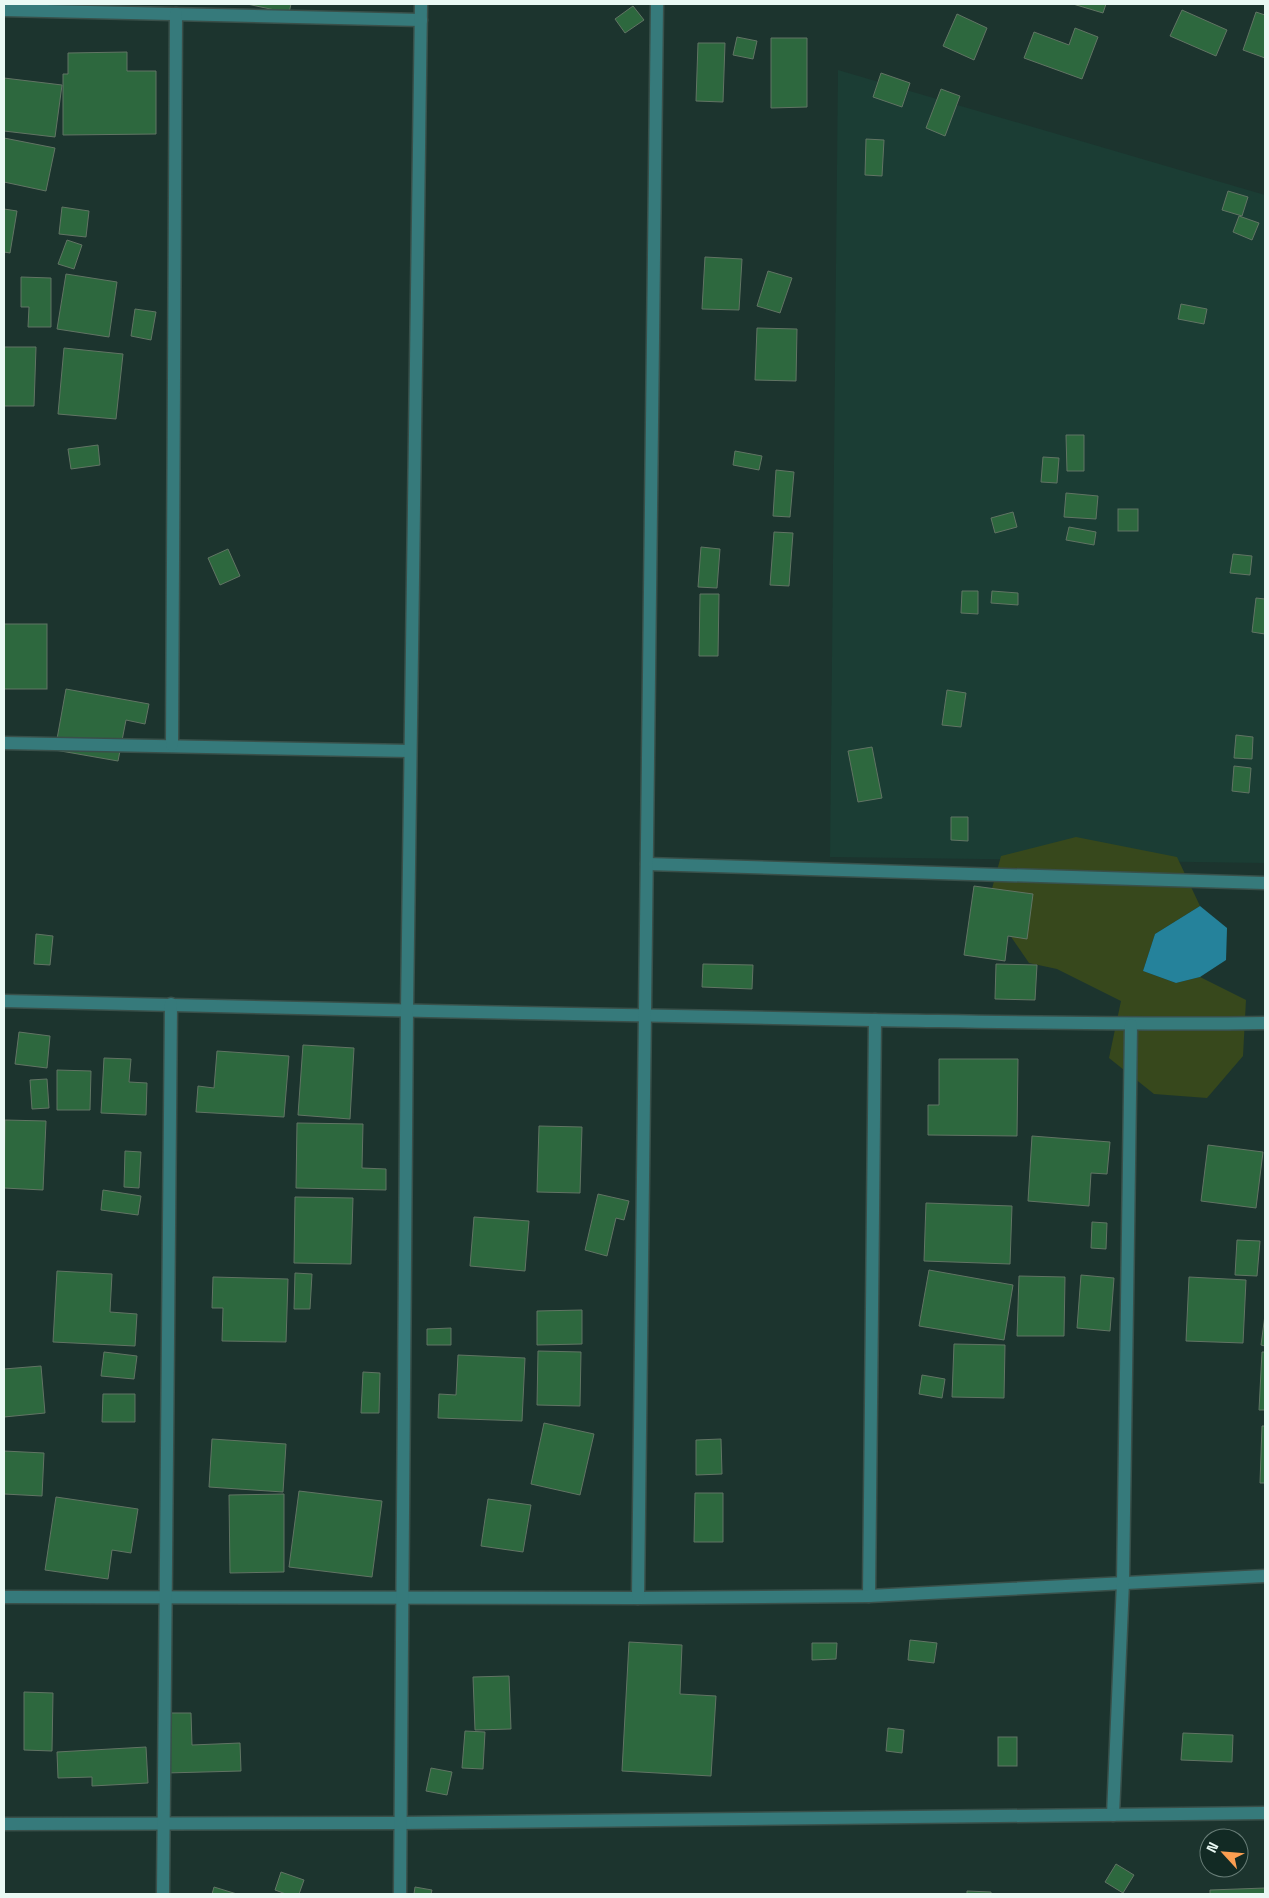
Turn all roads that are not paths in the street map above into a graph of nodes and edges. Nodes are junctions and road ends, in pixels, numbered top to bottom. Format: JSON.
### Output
{"nodes":[{"id":1,"x":421,"y":4,"type":"edge"},
{"id":2,"x":657,"y":4,"type":"edge"},
{"id":3,"x":4,"y":10,"type":"edge"},
{"id":4,"x":176,"y":14,"type":"junction"},
{"id":5,"x":421,"y":20,"type":"junction"},
{"id":6,"x":4,"y":743,"type":"edge"},
{"id":7,"x":172,"y":745,"type":"junction"},
{"id":8,"x":410,"y":751,"type":"junction"},
{"id":9,"x":647,"y":864,"type":"junction"},
{"id":10,"x":1265,"y":883,"type":"edge"},
{"id":11,"x":4,"y":1000,"type":"edge"},
{"id":12,"x":171,"y":1004,"type":"junction"},
{"id":13,"x":407,"y":1009,"type":"junction"},
{"id":14,"x":645,"y":1017,"type":"junction"},
{"id":15,"x":875,"y":1020,"type":"junction"},
{"id":16,"x":1265,"y":1023,"type":"edge"},
{"id":17,"x":1131,"y":1025,"type":"junction"},
{"id":18,"x":1265,"y":1576,"type":"edge"},
{"id":19,"x":1123,"y":1582,"type":"junction"},
{"id":20,"x":165,"y":1596,"type":"junction"},
{"id":21,"x":403,"y":1596,"type":"junction"},
{"id":22,"x":869,"y":1596,"type":"junction"},
{"id":23,"x":4,"y":1597,"type":"edge"},
{"id":24,"x":638,"y":1598,"type":"junction"},
{"id":25,"x":1265,"y":1813,"type":"edge"},
{"id":26,"x":1113,"y":1815,"type":"junction"},
{"id":27,"x":402,"y":1823,"type":"junction"},
{"id":28,"x":4,"y":1824,"type":"edge"},
{"id":29,"x":163,"y":1824,"type":"junction"},
{"id":30,"x":163,"y":1894,"type":"edge"},
{"id":31,"x":400,"y":1894,"type":"edge"}],
"edges":[{"from":1,"to":5,"type":"street"},
{"from":2,"to":9,"type":"street"},
{"from":3,"to":4,"type":"street"},
{"from":4,"to":5,"type":"street"},
{"from":4,"to":7,"type":"street"},
{"from":5,"to":8,"type":"street"},
{"from":6,"to":7,"type":"street"},
{"from":7,"to":8,"type":"street"},
{"from":8,"to":13,"type":"street"},
{"from":9,"to":10,"type":"street"},
{"from":9,"to":14,"type":"street"},
{"from":11,"to":12,"type":"street"},
{"from":12,"to":13,"type":"street"},
{"from":12,"to":20,"type":"street"},
{"from":13,"to":14,"type":"street"},
{"from":13,"to":21,"type":"street"},
{"from":14,"to":15,"type":"street"},
{"from":14,"to":24,"type":"street"},
{"from":15,"to":17,"type":"street"},
{"from":15,"to":22,"type":"street"},
{"from":16,"to":17,"type":"street"},
{"from":17,"to":19,"type":"street"},
{"from":18,"to":19,"type":"street"},
{"from":19,"to":22,"type":"street"},
{"from":19,"to":26,"type":"street"},
{"from":20,"to":21,"type":"street"},
{"from":20,"to":23,"type":"street"},
{"from":20,"to":29,"type":"street"},
{"from":21,"to":24,"type":"street"},
{"from":21,"to":27,"type":"street"},
{"from":22,"to":24,"type":"street"},
{"from":25,"to":26,"type":"street"},
{"from":26,"to":27,"type":"street"},
{"from":27,"to":29,"type":"street"},
{"from":27,"to":31,"type":"street"},
{"from":28,"to":29,"type":"street"},
{"from":29,"to":30,"type":"street"}]}
